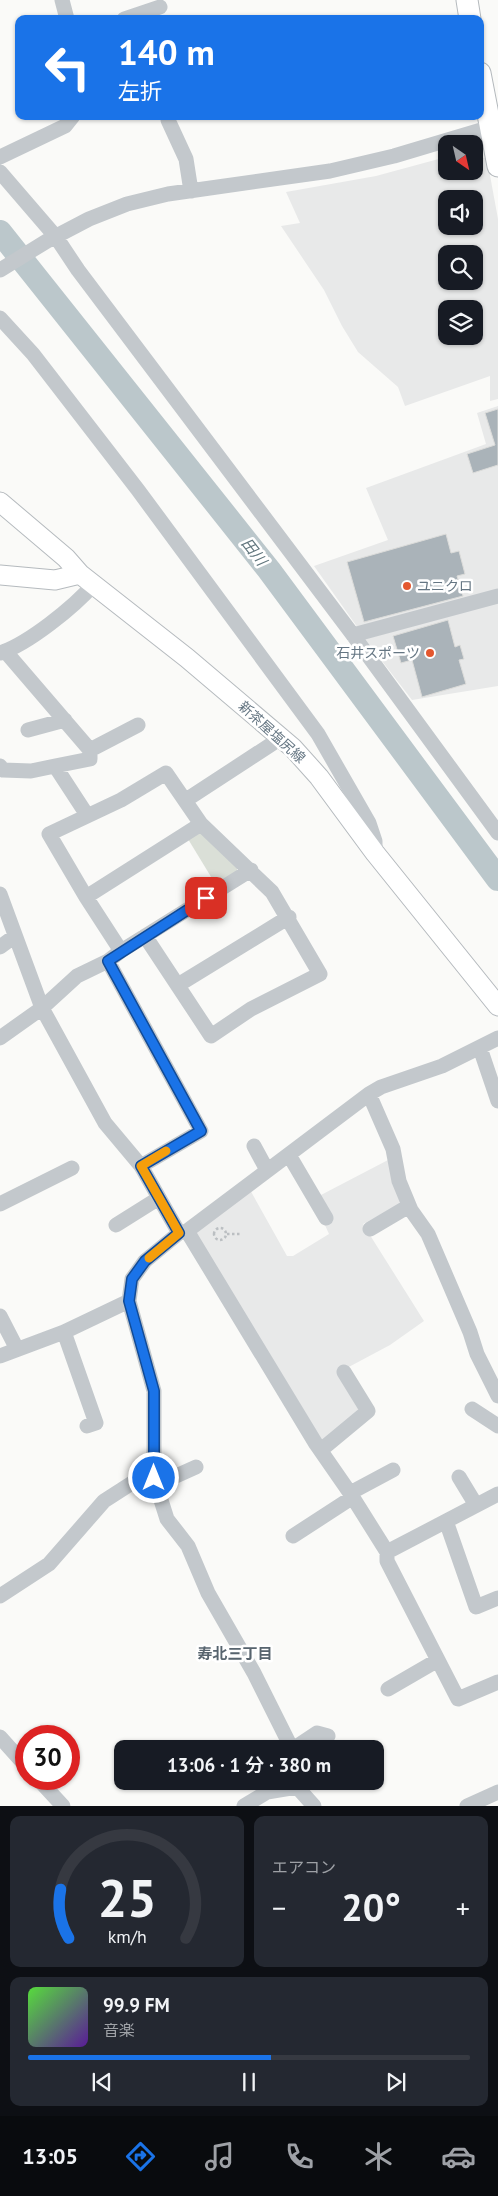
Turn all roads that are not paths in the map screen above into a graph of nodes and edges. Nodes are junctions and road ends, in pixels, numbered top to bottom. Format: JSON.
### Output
{"nodes":[{"id":1,"x":62,"y":0,"type":"edge"},
{"id":2,"x":466,"y":0,"type":"edge"},
{"id":3,"x":160,"y":8,"type":"dead end"},
{"id":4,"x":66,"y":15,"type":"edge"},
{"id":5,"x":137,"y":15,"type":"edge"},
{"id":6,"x":469,"y":15,"type":"edge"},
{"id":7,"x":484,"y":88,"type":"edge"},
{"id":8,"x":70,"y":120,"type":"edge"},
{"id":9,"x":168,"y":120,"type":"edge"},
{"id":10,"x":494,"y":127,"type":"edge"},
{"id":11,"x":0,"y":157,"type":"edge"},
{"id":12,"x":498,"y":166,"type":"edge"},
{"id":13,"x":0,"y":172,"type":"edge"},
{"id":14,"x":191,"y":191,"type":"junction"},
{"id":15,"x":51,"y":239,"type":"junction"},
{"id":16,"x":0,"y":270,"type":"edge"},
{"id":17,"x":0,"y":318,"type":"edge"},
{"id":18,"x":0,"y":502,"type":"edge"},
{"id":19,"x":0,"y":575,"type":"edge"},
{"id":20,"x":87,"y":579,"type":"junction"},
{"id":21,"x":498,"y":596,"type":"edge"},
{"id":22,"x":353,"y":635,"type":"junction"},
{"id":23,"x":2,"y":652,"type":"edge"},
{"id":24,"x":64,"y":720,"type":"junction"},
{"id":25,"x":138,"y":725,"type":"dead end"},
{"id":26,"x":28,"y":730,"type":"dead end"},
{"id":27,"x":281,"y":738,"type":"junction"},
{"id":28,"x":90,"y":750,"type":"junction"},
{"id":29,"x":48,"y":767,"type":"junction"},
{"id":30,"x":1,"y":770,"type":"edge"},
{"id":31,"x":20,"y":777,"type":"dead end"},
{"id":32,"x":186,"y":800,"type":"junction"},
{"id":33,"x":87,"y":815,"type":"junction"},
{"id":34,"x":201,"y":824,"type":"junction"},
{"id":35,"x":498,"y":833,"type":"edge"},
{"id":36,"x":375,"y":853,"type":"junction"},
{"id":37,"x":251,"y":870,"type":"junction"},
{"id":38,"x":0,"y":894,"type":"edge"},
{"id":39,"x":86,"y":897,"type":"junction"},
{"id":40,"x":289,"y":917,"type":"junction"},
{"id":41,"x":16,"y":936,"type":"junction"},
{"id":42,"x":145,"y":936,"type":"junction"},
{"id":43,"x":0,"y":947,"type":"edge"},
{"id":44,"x":121,"y":951,"type":"junction"},
{"id":45,"x":108,"y":961,"type":"junction"},
{"id":46,"x":178,"y":985,"type":"junction"},
{"id":47,"x":498,"y":1006,"type":"edge"},
{"id":48,"x":42,"y":1008,"type":"junction"},
{"id":49,"x":0,"y":1038,"type":"edge"},
{"id":50,"x":498,"y":1038,"type":"edge"},
{"id":51,"x":480,"y":1048,"type":"junction"},
{"id":52,"x":369,"y":1094,"type":"junction"},
{"id":53,"x":498,"y":1101,"type":"edge"},
{"id":54,"x":254,"y":1146,"type":"dead end"},
{"id":55,"x":289,"y":1155,"type":"junction"},
{"id":56,"x":141,"y":1166,"type":"junction"},
{"id":57,"x":72,"y":1168,"type":"dead end"},
{"id":58,"x":267,"y":1170,"type":"junction"},
{"id":59,"x":159,"y":1198,"type":"junction"},
{"id":60,"x":0,"y":1204,"type":"edge"},
{"id":61,"x":409,"y":1206,"type":"junction"},
{"id":62,"x":319,"y":1214,"type":"dead end"},
{"id":63,"x":116,"y":1225,"type":"dead end"},
{"id":64,"x":370,"y":1229,"type":"dead end"},
{"id":65,"x":183,"y":1232,"type":"junction"},
{"id":66,"x":129,"y":1301,"type":"junction"},
{"id":67,"x":0,"y":1316,"type":"edge"},
{"id":68,"x":64,"y":1332,"type":"junction"},
{"id":69,"x":17,"y":1350,"type":"junction"},
{"id":70,"x":0,"y":1356,"type":"edge"},
{"id":71,"x":344,"y":1372,"type":"dead end"},
{"id":72,"x":498,"y":1396,"type":"edge"},
{"id":73,"x":472,"y":1408,"type":"dead end"},
{"id":74,"x":87,"y":1426,"type":"dead end"},
{"id":75,"x":498,"y":1426,"type":"edge"},
{"id":76,"x":321,"y":1450,"type":"junction"},
{"id":77,"x":196,"y":1467,"type":"dead end"},
{"id":78,"x":393,"y":1470,"type":"dead end"},
{"id":79,"x":459,"y":1476,"type":"dead end"},
{"id":80,"x":155,"y":1482,"type":"junction"},
{"id":81,"x":498,"y":1494,"type":"edge"},
{"id":82,"x":352,"y":1495,"type":"junction"},
{"id":83,"x":476,"y":1505,"type":"junction"},
{"id":84,"x":446,"y":1521,"type":"junction"},
{"id":85,"x":293,"y":1536,"type":"dead end"},
{"id":86,"x":387,"y":1552,"type":"junction"},
{"id":87,"x":0,"y":1596,"type":"edge"},
{"id":88,"x":498,"y":1598,"type":"edge"},
{"id":89,"x":438,"y":1660,"type":"junction"},
{"id":90,"x":498,"y":1682,"type":"edge"},
{"id":91,"x":398,"y":1688,"type":"dead end"},
{"id":92,"x":328,"y":1736,"type":"dead end"},
{"id":93,"x":0,"y":1737,"type":"edge"},
{"id":94,"x":288,"y":1740,"type":"edge"},
{"id":95,"x":306,"y":1740,"type":"edge"},
{"id":96,"x":15,"y":1754,"type":"edge"},
{"id":97,"x":48,"y":1790,"type":"edge"},
{"id":98,"x":274,"y":1790,"type":"edge"},
{"id":99,"x":302,"y":1790,"type":"edge"},
{"id":100,"x":498,"y":1792,"type":"edge"},
{"id":101,"x":63,"y":1806,"type":"edge"},
{"id":102,"x":244,"y":1806,"type":"edge"},
{"id":103,"x":314,"y":1806,"type":"edge"},
{"id":104,"x":466,"y":1806,"type":"edge"}],
"edges":[{"from":1,"to":4,"type":"street"},
{"from":2,"to":6,"type":"highway"},
{"from":3,"to":5,"type":"street"},
{"from":7,"to":10,"type":"highway"},
{"from":8,"to":11,"type":"street"},
{"from":9,"to":14,"type":"street"},
{"from":10,"to":12,"type":"highway"},
{"from":10,"to":14,"type":"street"},
{"from":13,"to":15,"type":"street"},
{"from":14,"to":15,"type":"street"},
{"from":15,"to":16,"type":"street"},
{"from":15,"to":22,"type":"street"},
{"from":17,"to":36,"type":"street"},
{"from":18,"to":20,"type":"main road","name":"新茶屋塩尻線"},
{"from":19,"to":20,"type":"main road"},
{"from":20,"to":23,"type":"street"},
{"from":20,"to":27,"type":"main road","name":"新茶屋塩尻線"},
{"from":21,"to":22,"type":"street"},
{"from":22,"to":35,"type":"street"},
{"from":23,"to":24,"type":"street"},
{"from":24,"to":26,"type":"street"},
{"from":24,"to":28,"type":"street"},
{"from":25,"to":28,"type":"street"},
{"from":27,"to":32,"type":"street"},
{"from":27,"to":36,"type":"main road","name":"新茶屋塩尻線"},
{"from":28,"to":29,"type":"street"},
{"from":29,"to":30,"type":"street"},
{"from":29,"to":31,"type":"street"},
{"from":29,"to":33,"type":"street"},
{"from":32,"to":33,"type":"street"},
{"from":32,"to":34,"type":"street"},
{"from":33,"to":39,"type":"street"},
{"from":34,"to":37,"type":"street"},
{"from":34,"to":39,"type":"street"},
{"from":36,"to":47,"type":"main road","name":"新茶屋塩尻線"},
{"from":37,"to":40,"type":"street"},
{"from":37,"to":42,"type":"street"},
{"from":38,"to":41,"type":"street"},
{"from":39,"to":44,"type":"street"},
{"from":40,"to":46,"type":"street"},
{"from":40,"to":46,"type":"street"},
{"from":41,"to":43,"type":"street"},
{"from":41,"to":48,"type":"street"},
{"from":42,"to":44,"type":"street"},
{"from":42,"to":46,"type":"street"},
{"from":44,"to":45,"type":"street"},
{"from":45,"to":48,"type":"street"},
{"from":45,"to":56,"type":"street"},
{"from":48,"to":49,"type":"street"},
{"from":48,"to":56,"type":"street"},
{"from":50,"to":51,"type":"street"},
{"from":51,"to":52,"type":"street"},
{"from":51,"to":53,"type":"street"},
{"from":52,"to":55,"type":"street"},
{"from":52,"to":61,"type":"street"},
{"from":54,"to":58,"type":"street"},
{"from":55,"to":58,"type":"street"},
{"from":55,"to":62,"type":"street"},
{"from":56,"to":59,"type":"street"},
{"from":57,"to":60,"type":"street"},
{"from":58,"to":65,"type":"street"},
{"from":59,"to":63,"type":"street"},
{"from":59,"to":65,"type":"street"},
{"from":61,"to":64,"type":"street"},
{"from":61,"to":72,"type":"street"},
{"from":65,"to":66,"type":"street"},
{"from":65,"to":76,"type":"street"},
{"from":66,"to":68,"type":"street"},
{"from":66,"to":80,"type":"street"},
{"from":67,"to":69,"type":"street"},
{"from":68,"to":69,"type":"street"},
{"from":68,"to":74,"type":"street"},
{"from":69,"to":70,"type":"street"},
{"from":71,"to":76,"type":"street"},
{"from":73,"to":75,"type":"street"},
{"from":76,"to":82,"type":"street"},
{"from":77,"to":80,"type":"street"},
{"from":78,"to":82,"type":"street"},
{"from":79,"to":83,"type":"street"},
{"from":80,"to":87,"type":"street"},
{"from":80,"to":94,"type":"street"},
{"from":81,"to":83,"type":"street"},
{"from":82,"to":85,"type":"street"},
{"from":82,"to":86,"type":"street"},
{"from":83,"to":84,"type":"street"},
{"from":84,"to":86,"type":"street"},
{"from":84,"to":88,"type":"street"},
{"from":86,"to":89,"type":"street"},
{"from":89,"to":90,"type":"street"},
{"from":89,"to":91,"type":"street"},
{"from":92,"to":95,"type":"street"},
{"from":93,"to":96,"type":"street"},
{"from":97,"to":101,"type":"street"},
{"from":98,"to":102,"type":"street"},
{"from":99,"to":103,"type":"street"},
{"from":100,"to":104,"type":"street"}]}
